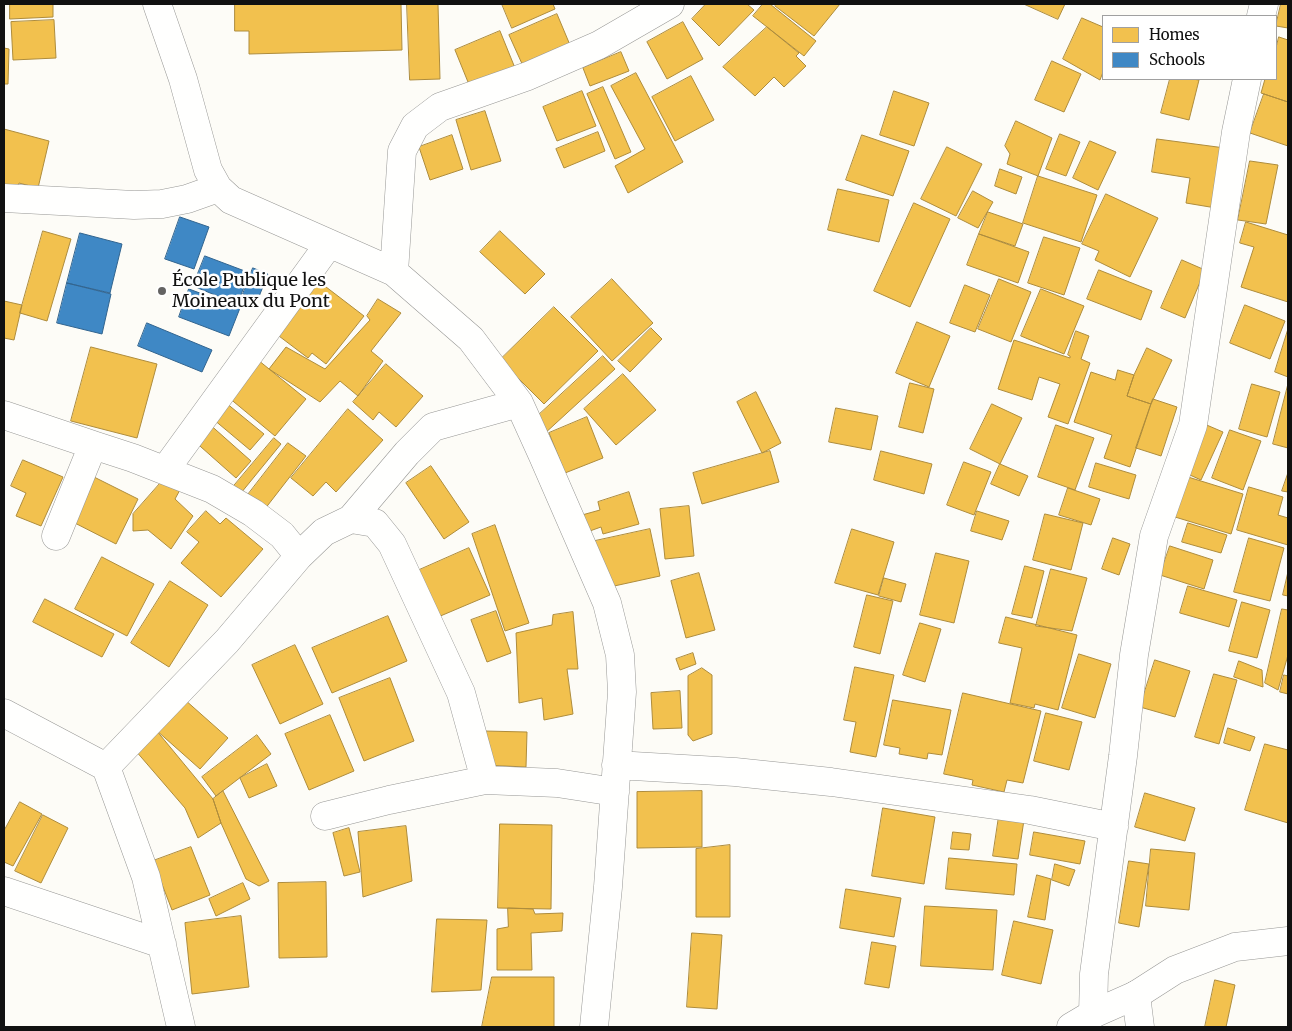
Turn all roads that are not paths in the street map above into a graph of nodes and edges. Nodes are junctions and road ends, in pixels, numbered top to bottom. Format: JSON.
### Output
{"nodes":[{"id":1,"x":157,"y":4,"type":"edge"},
{"id":2,"x":670,"y":4,"type":"edge"},
{"id":3,"x":1248,"y":80,"type":"edge"},
{"id":4,"x":218,"y":188,"type":"junction"},
{"id":5,"x":4,"y":198,"type":"edge"},
{"id":6,"x":329,"y":244,"type":"junction"},
{"id":7,"x":394,"y":272,"type":"junction"},
{"id":8,"x":519,"y":403,"type":"junction"},
{"id":9,"x":4,"y":415,"type":"edge"},
{"id":10,"x":93,"y":445,"type":"junction"},
{"id":11,"x":165,"y":470,"type":"junction"},
{"id":12,"x":351,"y":519,"type":"junction"},
{"id":13,"x":56,"y":536,"type":"dead end"},
{"id":14,"x":299,"y":556,"type":"junction"},
{"id":15,"x":4,"y":713,"type":"edge"},
{"id":16,"x":616,"y":765,"type":"junction"},
{"id":17,"x":106,"y":767,"type":"junction"},
{"id":18,"x":485,"y":780,"type":"junction"},
{"id":19,"x":615,"y":792,"type":"junction"},
{"id":20,"x":325,"y":816,"type":"dead end"},
{"id":21,"x":1114,"y":827,"type":"junction"},
{"id":22,"x":4,"y":891,"type":"edge"},
{"id":23,"x":1288,"y":941,"type":"edge"},
{"id":24,"x":162,"y":944,"type":"junction"},
{"id":25,"x":1136,"y":995,"type":"junction"},
{"id":26,"x":1082,"y":1020,"type":"edge"},
{"id":27,"x":181,"y":1027,"type":"edge"},
{"id":28,"x":594,"y":1027,"type":"edge"},
{"id":29,"x":1140,"y":1027,"type":"edge"}],
"edges":[{"from":1,"to":4,"type":"street"},
{"from":2,"to":7,"type":"street"},
{"from":3,"to":21,"type":"street"},
{"from":4,"to":5,"type":"street"},
{"from":4,"to":6,"type":"street"},
{"from":6,"to":7,"type":"street"},
{"from":6,"to":11,"type":"street"},
{"from":7,"to":8,"type":"street"},
{"from":8,"to":12,"type":"street"},
{"from":8,"to":16,"type":"street"},
{"from":9,"to":10,"type":"street"},
{"from":10,"to":11,"type":"street"},
{"from":10,"to":13,"type":"street"},
{"from":11,"to":14,"type":"street"},
{"from":12,"to":14,"type":"street"},
{"from":12,"to":18,"type":"street"},
{"from":14,"to":17,"type":"street"},
{"from":15,"to":17,"type":"street"},
{"from":16,"to":19,"type":"street"},
{"from":16,"to":21,"type":"street"},
{"from":17,"to":24,"type":"street"},
{"from":18,"to":19,"type":"street"},
{"from":18,"to":20,"type":"street"},
{"from":19,"to":28,"type":"street"},
{"from":21,"to":26,"type":"street"},
{"from":22,"to":24,"type":"street"},
{"from":23,"to":25,"type":"street"},
{"from":24,"to":27,"type":"street"},
{"from":25,"to":26,"type":"street"},
{"from":25,"to":29,"type":"street"}]}
